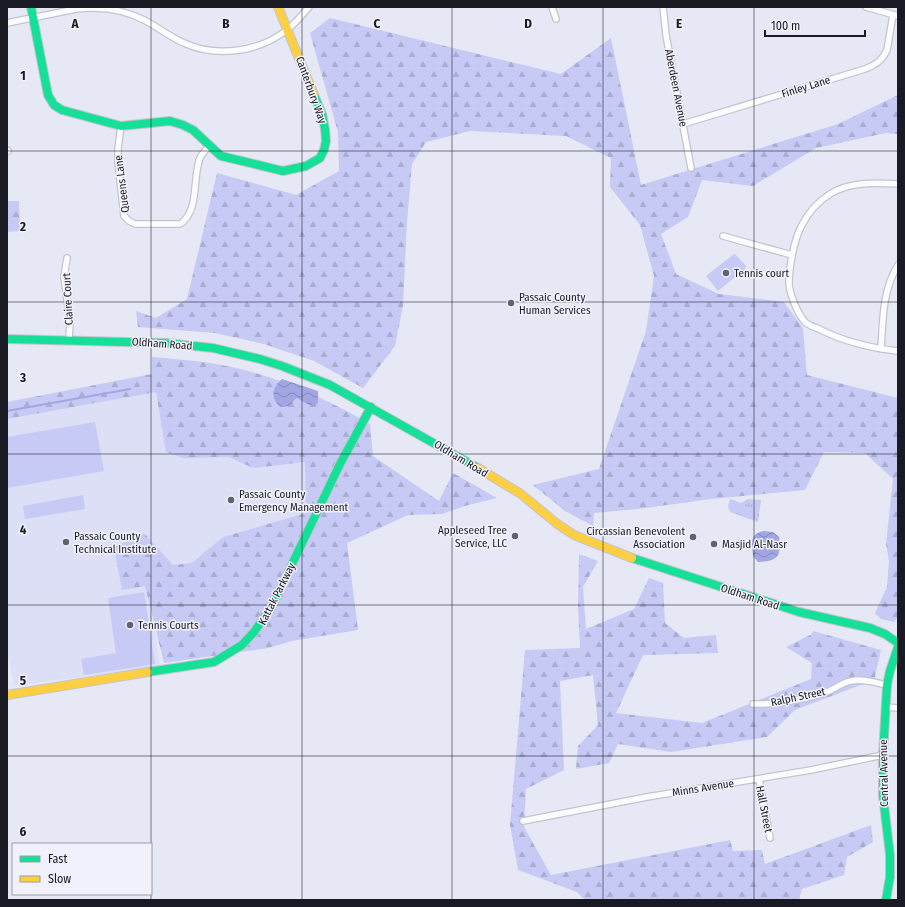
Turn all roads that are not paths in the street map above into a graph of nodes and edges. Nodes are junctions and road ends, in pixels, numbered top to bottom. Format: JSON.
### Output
{"nodes":[{"id":1,"x":31,"y":7,"type":"edge"},
{"id":2,"x":278,"y":7,"type":"edge"},
{"id":3,"x":309,"y":7,"type":"edge"},
{"id":4,"x":552,"y":7,"type":"edge"},
{"id":5,"x":663,"y":7,"type":"edge"},
{"id":6,"x":866,"y":7,"type":"edge"},
{"id":7,"x":119,"y":9,"type":"edge"},
{"id":8,"x":896,"y":15,"type":"edge"},
{"id":9,"x":33,"y":18,"type":"junction"},
{"id":10,"x":556,"y":19,"type":"dead end"},
{"id":11,"x":7,"y":23,"type":"edge"},
{"id":12,"x":288,"y":30,"type":"junction"},
{"id":13,"x":683,"y":124,"type":"junction"},
{"id":14,"x":121,"y":126,"type":"junction"},
{"id":15,"x":210,"y":145,"type":"junction"},
{"id":16,"x":691,"y":168,"type":"dead end"},
{"id":17,"x":898,"y":184,"type":"edge"},
{"id":18,"x":723,"y":236,"type":"dead end"},
{"id":19,"x":792,"y":255,"type":"junction"},
{"id":20,"x":67,"y":258,"type":"dead end"},
{"id":21,"x":898,"y":266,"type":"edge"},
{"id":22,"x":7,"y":339,"type":"edge"},
{"id":23,"x":69,"y":340,"type":"junction"},
{"id":24,"x":881,"y":349,"type":"junction"},
{"id":25,"x":898,"y":351,"type":"edge"},
{"id":26,"x":371,"y":407,"type":"junction"},
{"id":27,"x":898,"y":643,"type":"edge"},
{"id":28,"x":898,"y":647,"type":"edge"},
{"id":29,"x":887,"y":685,"type":"junction"},
{"id":30,"x":7,"y":695,"type":"edge"},
{"id":31,"x":753,"y":704,"type":"dead end"},
{"id":32,"x":885,"y":707,"type":"junction"},
{"id":33,"x":898,"y":708,"type":"edge"},
{"id":34,"x":883,"y":755,"type":"junction"},
{"id":35,"x":759,"y":779,"type":"junction"},
{"id":36,"x":523,"y":821,"type":"dead end"},
{"id":37,"x":770,"y":838,"type":"dead end"},
{"id":38,"x":886,"y":900,"type":"edge"}],
"edges":[{"from":1,"to":9,"type":"street","name":"Canterbury Way"},
{"from":2,"to":12,"type":"street","name":"Canterbury Way"},
{"from":3,"to":12,"type":"street"},
{"from":4,"to":10,"type":"street"},
{"from":5,"to":13,"type":"street","name":"Aberdeen Avenue"},
{"from":6,"to":8,"type":"street"},
{"from":7,"to":9,"type":"street"},
{"from":7,"to":12,"type":"street"},
{"from":8,"to":13,"type":"street","name":"Finley Lane"},
{"from":9,"to":11,"type":"street"},
{"from":9,"to":14,"type":"street","name":"Canterbury Way"},
{"from":12,"to":15,"type":"street","name":"Canterbury Way"},
{"from":13,"to":16,"type":"street","name":"Aberdeen Avenue"},
{"from":14,"to":15,"type":"street","name":"Canterbury Way"},
{"from":14,"to":15,"type":"street","name":"Queens Lane"},
{"from":17,"to":19,"type":"street"},
{"from":18,"to":19,"type":"street"},
{"from":19,"to":24,"type":"street"},
{"from":20,"to":23,"type":"street","name":"Claire Court"},
{"from":21,"to":24,"type":"street"},
{"from":22,"to":23,"type":"street","name":"Oldham Road"},
{"from":23,"to":26,"type":"street","name":"Oldham Road"},
{"from":24,"to":25,"type":"street"},
{"from":26,"to":27,"type":"street","name":"Oldham Road"},
{"from":26,"to":30,"type":"street","name":"Kattak Parkway"},
{"from":28,"to":29,"type":"street","name":"Central Avenue"},
{"from":29,"to":31,"type":"street","name":"Ralph Street"},
{"from":29,"to":32,"type":"street","name":"Central Avenue"},
{"from":32,"to":33,"type":"street"},
{"from":32,"to":34,"type":"street","name":"Central Avenue"},
{"from":34,"to":35,"type":"street","name":"Minns Avenue"},
{"from":34,"to":38,"type":"street","name":"Central Avenue"},
{"from":35,"to":36,"type":"street","name":"Minns Avenue"},
{"from":35,"to":37,"type":"street","name":"Hall Street"}]}
